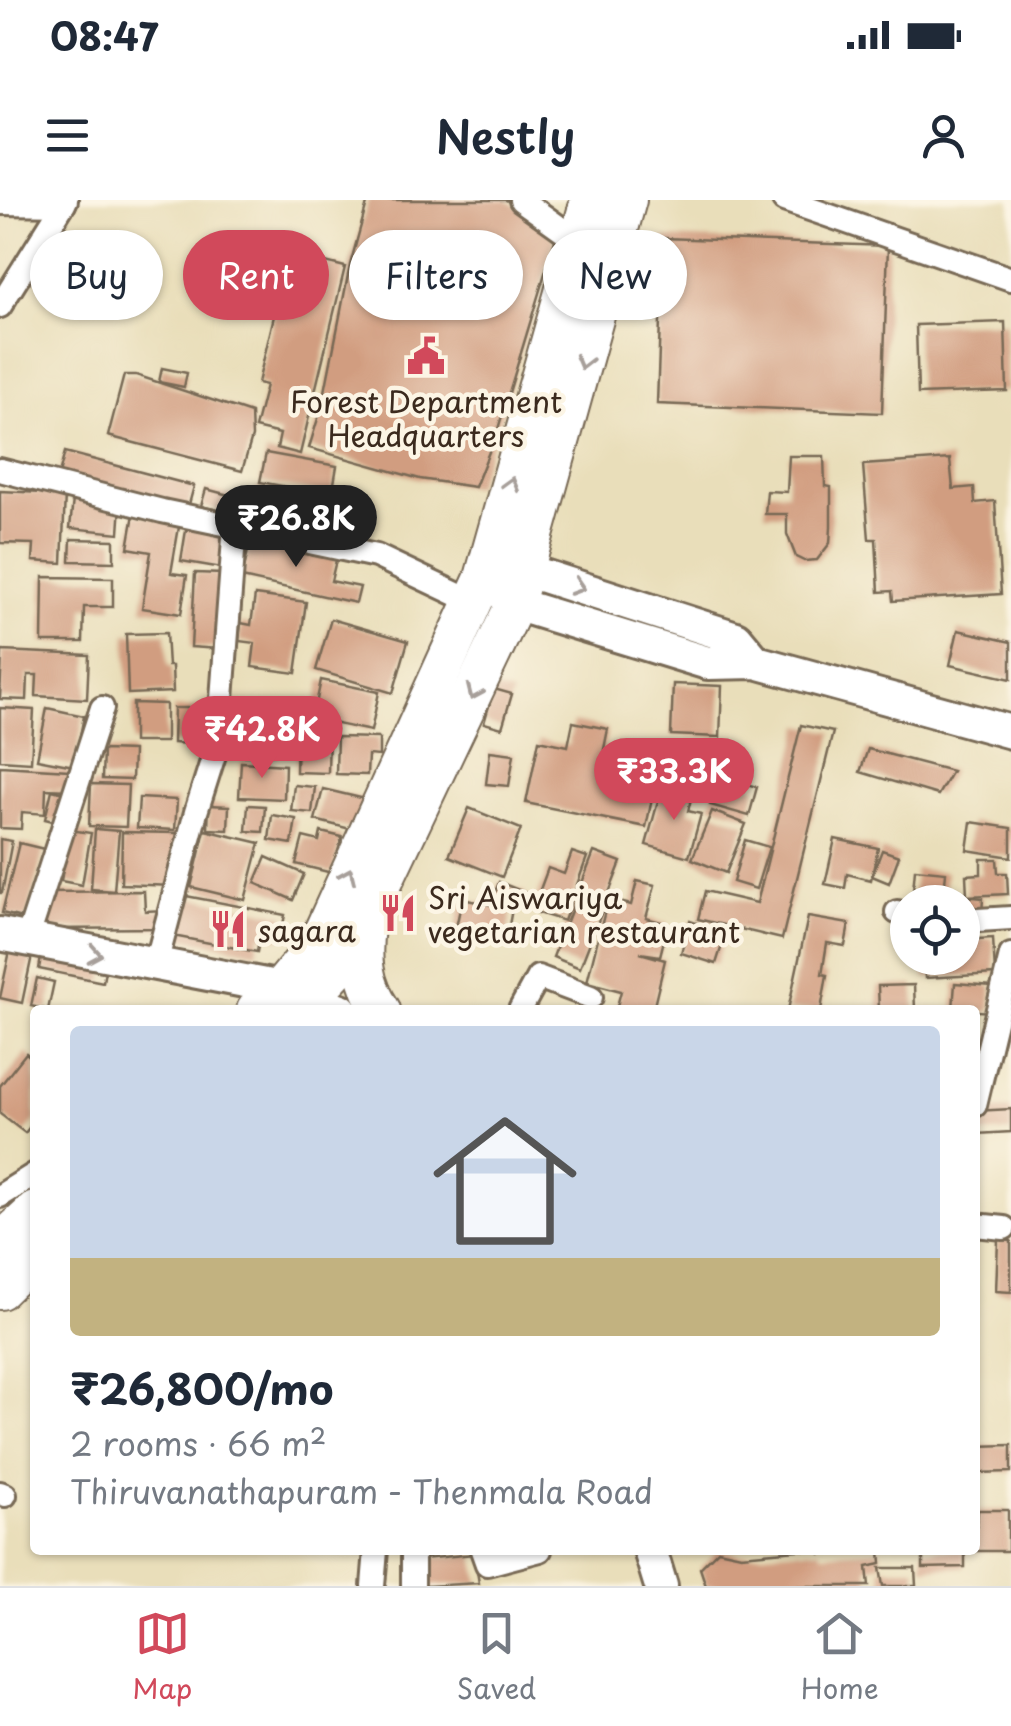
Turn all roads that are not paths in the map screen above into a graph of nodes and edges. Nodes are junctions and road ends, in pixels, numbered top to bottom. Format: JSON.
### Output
{"nodes":[{"id":1,"x":522,"y":200,"type":"edge"},
{"id":2,"x":590,"y":200,"type":"edge"},
{"id":3,"x":627,"y":200,"type":"edge"},
{"id":4,"x":784,"y":200,"type":"edge"},
{"id":5,"x":65,"y":202,"type":"edge"},
{"id":6,"x":0,"y":203,"type":"edge"},
{"id":7,"x":564,"y":230,"type":"edge"},
{"id":8,"x":592,"y":230,"type":"edge"},
{"id":9,"x":608,"y":230,"type":"edge"},
{"id":10,"x":1011,"y":279,"type":"edge"},
{"id":11,"x":0,"y":306,"type":"edge"},
{"id":12,"x":571,"y":320,"type":"edge"},
{"id":13,"x":579,"y":320,"type":"edge"},
{"id":14,"x":0,"y":470,"type":"edge"},
{"id":15,"x":235,"y":525,"type":"junction"},
{"id":16,"x":520,"y":587,"type":"junction"},
{"id":17,"x":478,"y":589,"type":"junction"},
{"id":18,"x":102,"y":708,"type":"dead end"},
{"id":19,"x":1011,"y":732,"type":"edge"},
{"id":20,"x":1011,"y":918,"type":"edge"},
{"id":21,"x":366,"y":920,"type":"junction"},
{"id":22,"x":980,"y":920,"type":"edge"},
{"id":23,"x":14,"y":937,"type":"edge"},
{"id":24,"x":1011,"y":955,"type":"edge"},
{"id":25,"x":156,"y":964,"type":"junction"},
{"id":26,"x":591,"y":997,"type":"dead end"},
{"id":27,"x":298,"y":1003,"type":"edge"},
{"id":28,"x":377,"y":1005,"type":"edge"},
{"id":29,"x":523,"y":1005,"type":"edge"},
{"id":30,"x":982,"y":1036,"type":"edge"},
{"id":31,"x":30,"y":1177,"type":"edge"},
{"id":32,"x":0,"y":1196,"type":"edge"},
{"id":33,"x":30,"y":1216,"type":"edge"},
{"id":34,"x":980,"y":1226,"type":"edge"},
{"id":35,"x":1004,"y":1228,"type":"dead end"},
{"id":36,"x":0,"y":1244,"type":"edge"},
{"id":37,"x":30,"y":1264,"type":"edge"},
{"id":38,"x":14,"y":1288,"type":"edge"},
{"id":39,"x":376,"y":1555,"type":"edge"},
{"id":40,"x":412,"y":1555,"type":"edge"},
{"id":41,"x":484,"y":1555,"type":"edge"},
{"id":42,"x":521,"y":1555,"type":"edge"},
{"id":43,"x":652,"y":1555,"type":"edge"},
{"id":44,"x":373,"y":1586,"type":"edge"},
{"id":45,"x":412,"y":1586,"type":"edge"},
{"id":46,"x":661,"y":1586,"type":"edge"}],
"edges":[{"from":1,"to":7,"type":"street"},
{"from":2,"to":8,"type":"main road"},
{"from":3,"to":9,"type":"main road"},
{"from":4,"to":10,"type":"street"},
{"from":5,"to":6,"type":"street"},
{"from":5,"to":11,"type":"street"},
{"from":17,"to":12,"type":"main road","one_way":true},
{"from":13,"to":16,"type":"main road","one_way":true},
{"from":14,"to":15,"type":"street"},
{"from":15,"to":17,"type":"street"},
{"from":15,"to":25,"type":"street"},
{"from":16,"to":17,"type":"main road"},
{"from":16,"to":19,"type":"main road"},
{"from":16,"to":21,"type":"main road","one_way":true},
{"from":27,"to":17,"type":"main road","one_way":true},
{"from":18,"to":23,"type":"street"},
{"from":20,"to":22,"type":"street"},
{"from":21,"to":27,"type":"main road"},
{"from":21,"to":28,"type":"main road"},
{"from":23,"to":25,"type":"main road","one_way":true},
{"from":24,"to":30,"type":"street"},
{"from":25,"to":27,"type":"main road"},
{"from":26,"to":29,"type":"street"},
{"from":31,"to":32,"type":"street"},
{"from":33,"to":36,"type":"main road"},
{"from":34,"to":35,"type":"street"},
{"from":37,"to":38,"type":"main road"},
{"from":39,"to":44,"type":"street"},
{"from":40,"to":45,"type":"street"},
{"from":41,"to":42,"type":"street"},
{"from":43,"to":46,"type":"main road"}]}
